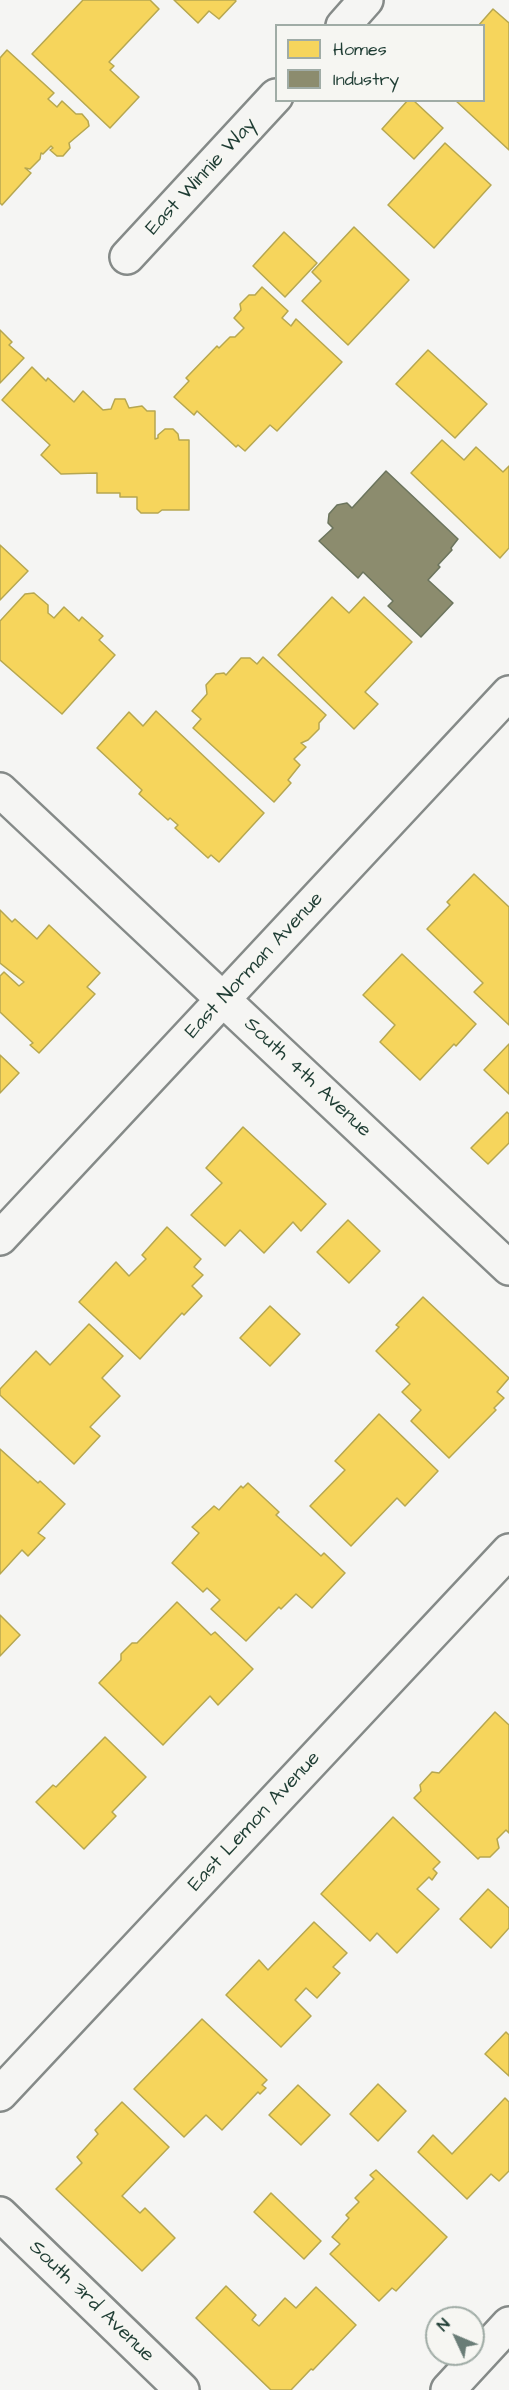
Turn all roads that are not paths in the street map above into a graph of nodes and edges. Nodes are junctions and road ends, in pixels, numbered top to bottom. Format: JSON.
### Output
{"nodes":[{"id":1,"x":366,"y":0,"type":"edge"},
{"id":2,"x":345,"y":24,"type":"edge"},
{"id":3,"x":275,"y":97,"type":"edge"},
{"id":4,"x":127,"y":257,"type":"dead end"},
{"id":5,"x":509,"y":693,"type":"edge"},
{"id":6,"x":0,"y":790,"type":"edge"},
{"id":7,"x":223,"y":999,"type":"junction"},
{"id":8,"x":0,"y":1238,"type":"edge"},
{"id":9,"x":509,"y":1268,"type":"edge"},
{"id":10,"x":509,"y":1551,"type":"edge"},
{"id":11,"x":0,"y":2094,"type":"edge"},
{"id":12,"x":0,"y":2214,"type":"edge"},
{"id":13,"x":509,"y":2324,"type":"edge"},
{"id":14,"x":182,"y":2390,"type":"edge"},
{"id":15,"x":448,"y":2390,"type":"edge"}],
"edges":[{"from":1,"to":2,"type":"street"},
{"from":3,"to":4,"type":"street","name":"East Winnie Way"},
{"from":5,"to":7,"type":"street","name":"East Norman Avenue"},
{"from":6,"to":7,"type":"street","name":"South 4th Avenue"},
{"from":7,"to":8,"type":"street","name":"East Norman Avenue"},
{"from":7,"to":9,"type":"street","name":"South 4th Avenue"},
{"from":10,"to":11,"type":"street","name":"East Lemon Avenue"},
{"from":12,"to":14,"type":"street","name":"South 3rd Avenue"},
{"from":13,"to":15,"type":"street"}]}
